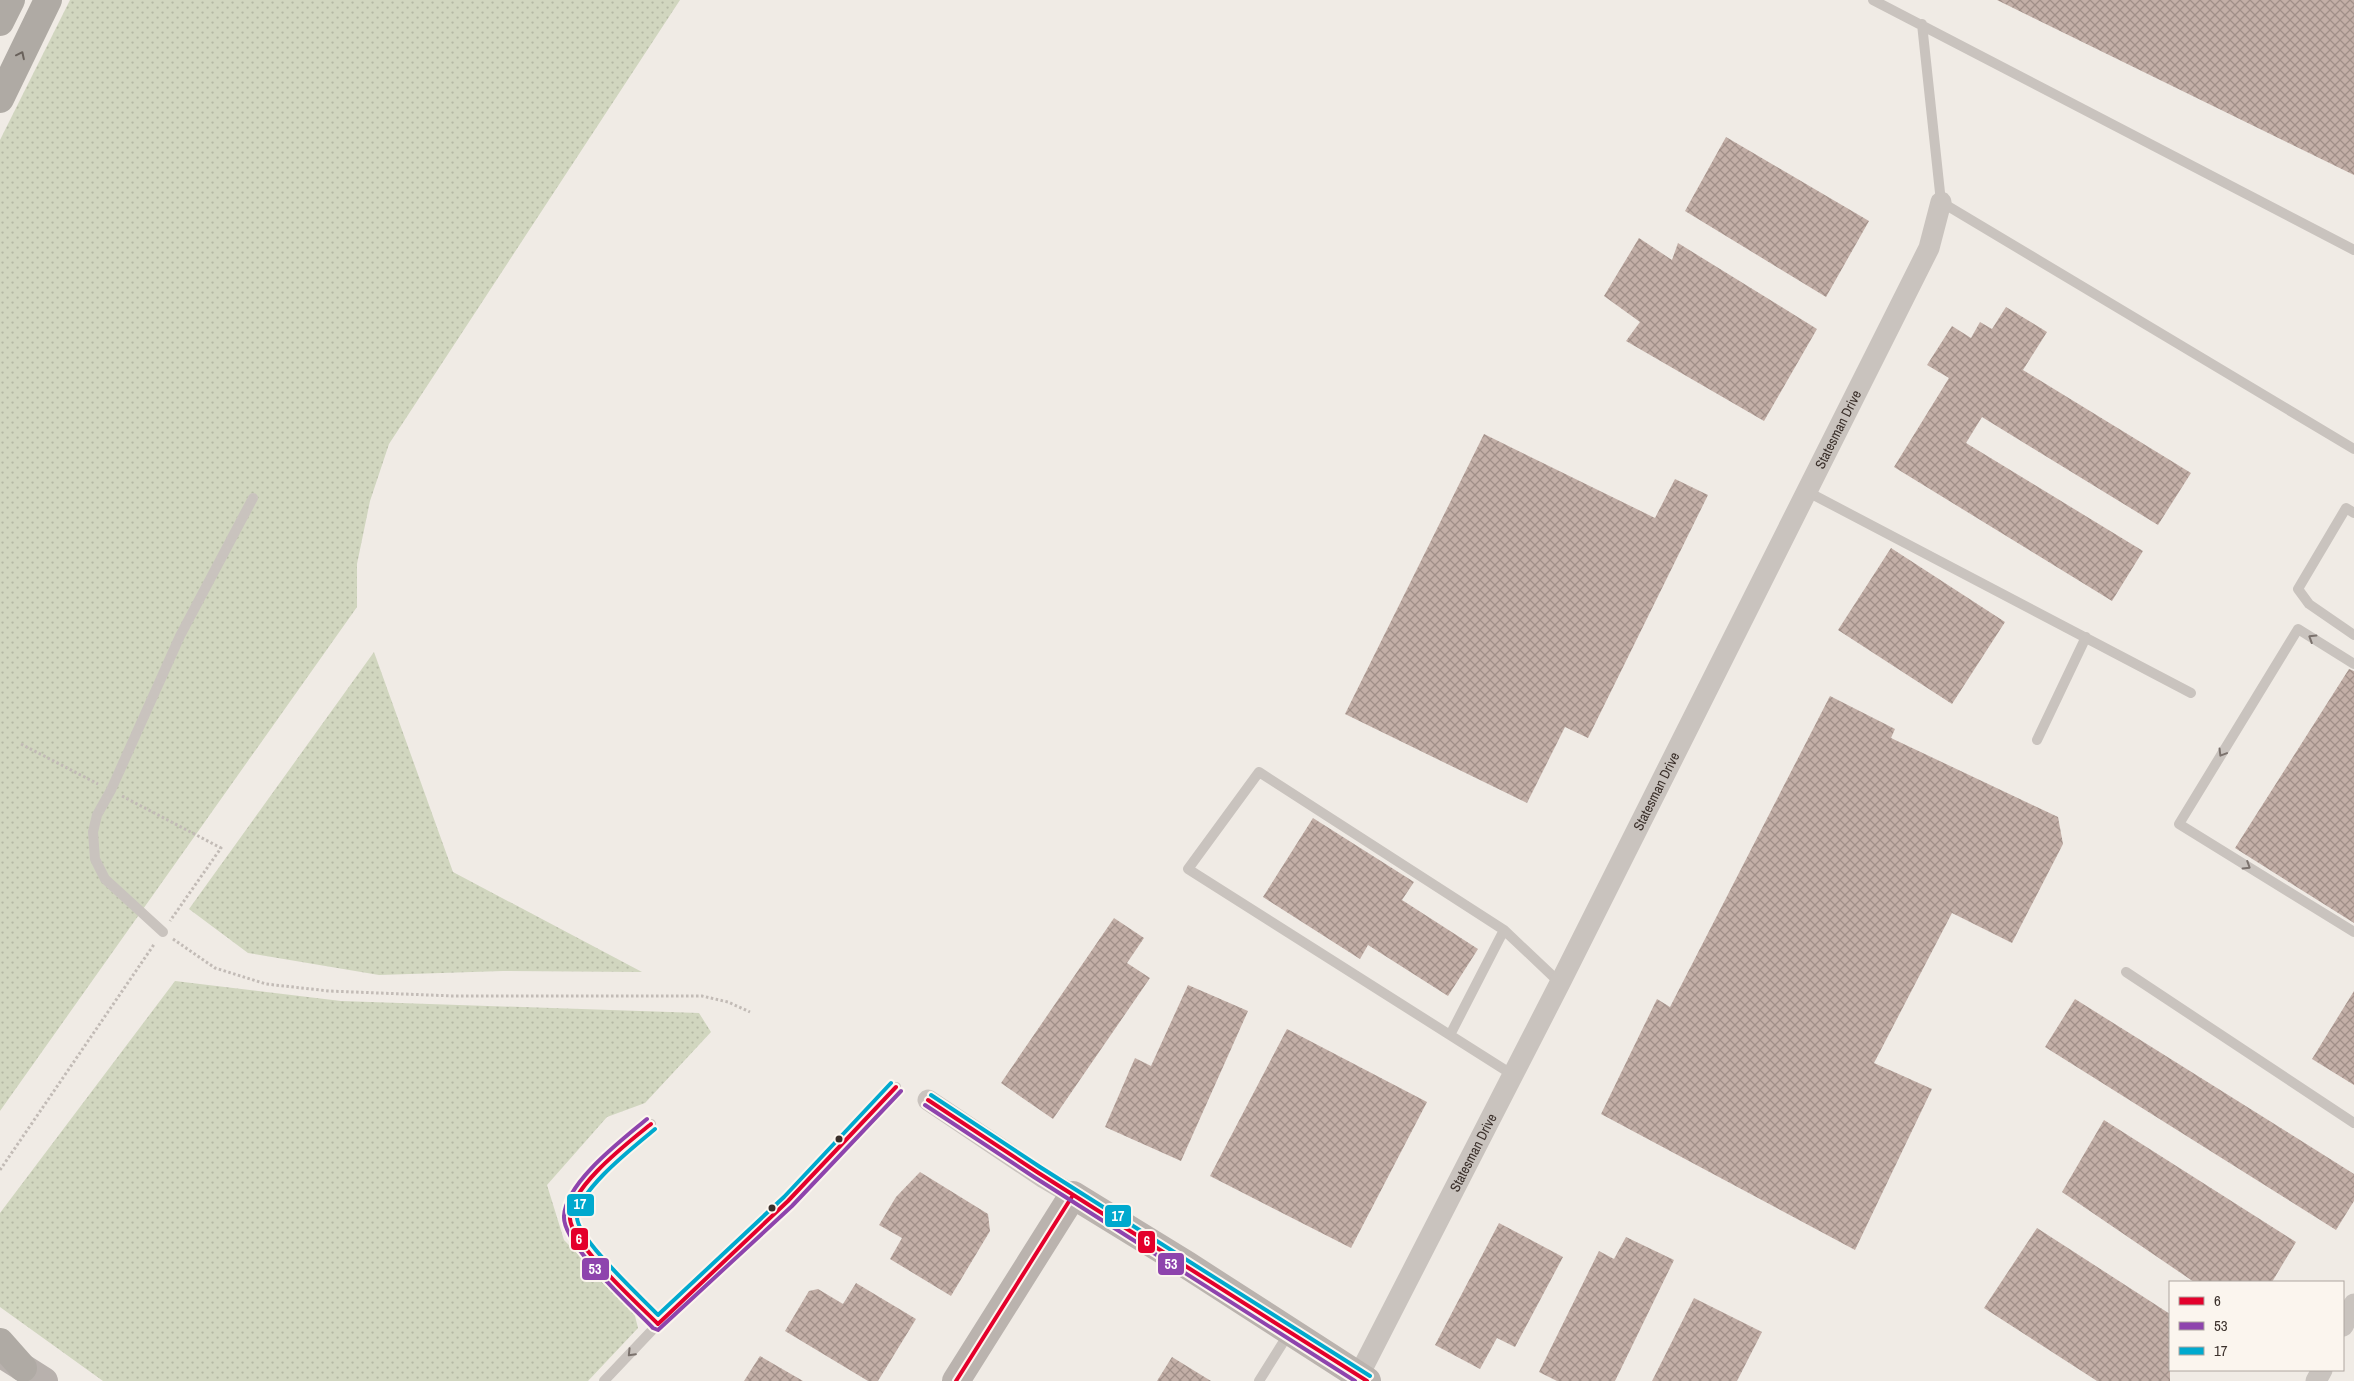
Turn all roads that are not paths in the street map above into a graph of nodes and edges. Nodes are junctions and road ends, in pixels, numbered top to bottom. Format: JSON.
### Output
{"nodes":[{"id":1,"x":11,"y":0,"type":"edge"},
{"id":2,"x":48,"y":0,"type":"edge"},
{"id":3,"x":1873,"y":0,"type":"edge"},
{"id":4,"x":0,"y":22,"type":"edge"},
{"id":5,"x":1922,"y":24,"type":"junction"},
{"id":6,"x":0,"y":99,"type":"edge"},
{"id":7,"x":1942,"y":202,"type":"junction"},
{"id":8,"x":2354,"y":250,"type":"edge"},
{"id":9,"x":2354,"y":449,"type":"edge"},
{"id":10,"x":1806,"y":491,"type":"junction"},
{"id":11,"x":253,"y":498,"type":"dead end"},
{"id":12,"x":2354,"y":513,"type":"edge"},
{"id":13,"x":2354,"y":635,"type":"edge"},
{"id":14,"x":2086,"y":637,"type":"junction"},
{"id":15,"x":2354,"y":664,"type":"edge"},
{"id":16,"x":2191,"y":693,"type":"dead end"},
{"id":17,"x":2037,"y":740,"type":"dead end"},
{"id":18,"x":1504,"y":930,"type":"junction"},
{"id":19,"x":162,"y":932,"type":"road end"},
{"id":20,"x":2354,"y":932,"type":"edge"},
{"id":21,"x":2126,"y":972,"type":"dead end"},
{"id":22,"x":1560,"y":983,"type":"junction"},
{"id":23,"x":1450,"y":1035,"type":"junction"},
{"id":24,"x":1513,"y":1075,"type":"junction"},
{"id":25,"x":896,"y":1087,"type":"dead end"},
{"id":26,"x":928,"y":1100,"type":"dead end"},
{"id":27,"x":2354,"y":1123,"type":"edge"},
{"id":28,"x":651,"y":1124,"type":"dead end"},
{"id":29,"x":1073,"y":1195,"type":"junction"},
{"id":30,"x":2354,"y":1304,"type":"edge"},
{"id":31,"x":658,"y":1324,"type":"junction"},
{"id":32,"x":2344,"y":1324,"type":"edge"},
{"id":33,"x":1289,"y":1333,"type":"junction"},
{"id":34,"x":0,"y":1342,"type":"edge"},
{"id":35,"x":0,"y":1353,"type":"edge"},
{"id":36,"x":34,"y":1374,"type":"edge"},
{"id":37,"x":1363,"y":1378,"type":"edge"},
{"id":38,"x":604,"y":1381,"type":"edge"},
{"id":39,"x":956,"y":1381,"type":"edge"},
{"id":40,"x":1259,"y":1381,"type":"edge"}],
"edges":[{"from":1,"to":4,"type":"highway"},
{"from":6,"to":2,"type":"highway","one_way":true},
{"from":3,"to":5,"type":"lane"},
{"from":5,"to":7,"type":"lane"},
{"from":5,"to":8,"type":"lane"},
{"from":7,"to":9,"type":"lane"},
{"from":7,"to":10,"type":"street","name":"Statesman Drive"},
{"from":10,"to":14,"type":"lane"},
{"from":10,"to":22,"type":"street","name":"Statesman Drive"},
{"from":11,"to":19,"type":"lane"},
{"from":12,"to":13,"type":"lane"},
{"from":14,"to":16,"type":"lane"},
{"from":14,"to":17,"type":"lane"},
{"from":15,"to":20,"type":"lane","one_way":true},
{"from":18,"to":22,"type":"lane"},
{"from":18,"to":23,"type":"lane"},
{"from":18,"to":23,"type":"lane"},
{"from":21,"to":27,"type":"lane"},
{"from":22,"to":24,"type":"street","name":"Statesman Drive"},
{"from":23,"to":24,"type":"lane"},
{"from":24,"to":37,"type":"street","name":"Statesman Drive"},
{"from":25,"to":31,"type":"lane"},
{"from":26,"to":29,"type":"street"},
{"from":28,"to":31,"type":"lane"},
{"from":29,"to":33,"type":"street"},
{"from":29,"to":39,"type":"street"},
{"from":30,"to":32,"type":"street"},
{"from":31,"to":38,"type":"lane","one_way":true},
{"from":33,"to":37,"type":"street"},
{"from":33,"to":40,"type":"lane"},
{"from":34,"to":36,"type":"highway"},
{"from":35,"to":36,"type":"main road"}]}
